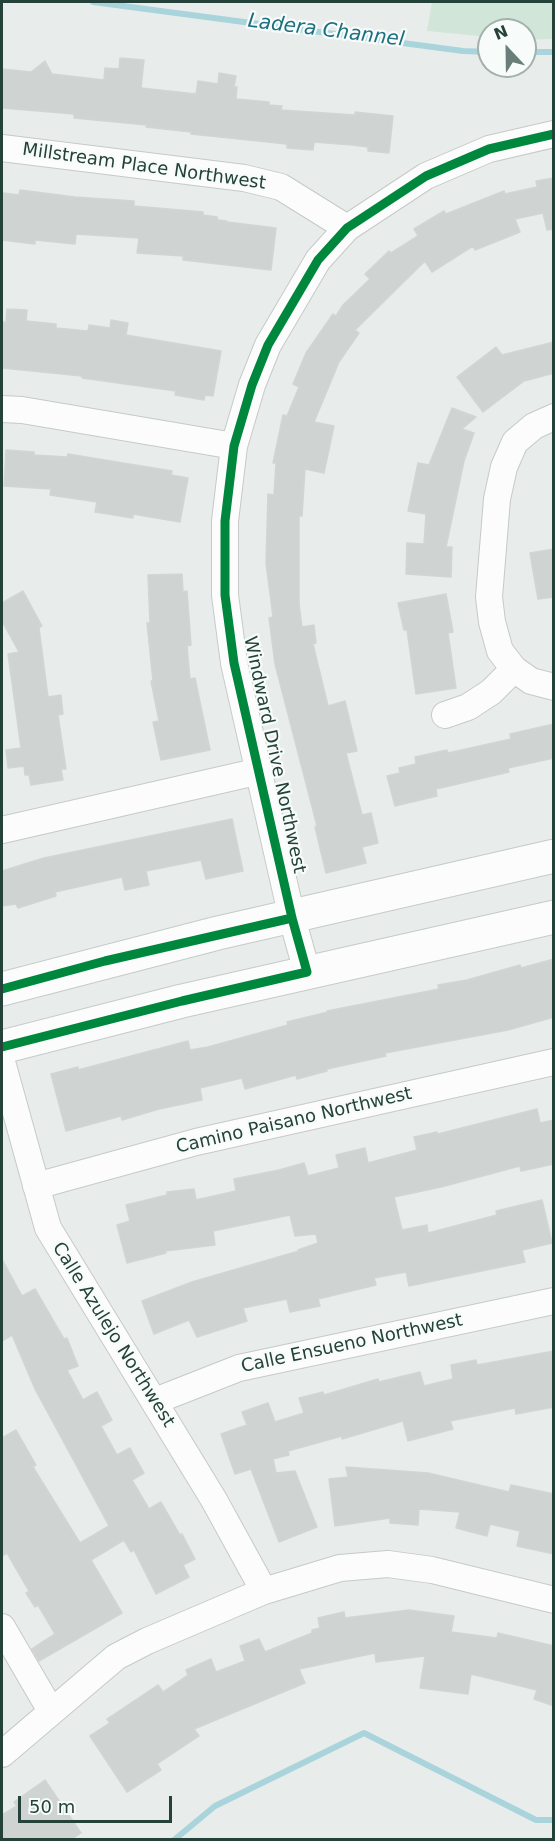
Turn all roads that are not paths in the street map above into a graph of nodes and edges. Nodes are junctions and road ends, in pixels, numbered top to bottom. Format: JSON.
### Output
{"nodes":[{"id":1,"x":554,"y":135,"type":"edge"},
{"id":2,"x":2,"y":147,"type":"edge"},
{"id":3,"x":347,"y":228,"type":"junction"},
{"id":4,"x":2,"y":409,"type":"edge"},
{"id":5,"x":554,"y":417,"type":"edge"},
{"id":6,"x":234,"y":446,"type":"junction"},
{"id":7,"x":514,"y":669,"type":"junction"},
{"id":8,"x":554,"y":687,"type":"edge"},
{"id":9,"x":446,"y":715,"type":"dead end"},
{"id":10,"x":260,"y":771,"type":"junction"},
{"id":11,"x":2,"y":830,"type":"edge"},
{"id":12,"x":554,"y":856,"type":"edge"},
{"id":13,"x":554,"y":916,"type":"edge"},
{"id":14,"x":292,"y":918,"type":"junction"},
{"id":15,"x":307,"y":972,"type":"junction"},
{"id":16,"x":2,"y":989,"type":"edge"},
{"id":17,"x":2,"y":1047,"type":"edge"},
{"id":18,"x":2,"y":1062,"type":"edge"},
{"id":19,"x":554,"y":1062,"type":"edge"},
{"id":20,"x":36,"y":1186,"type":"junction"},
{"id":21,"x":554,"y":1301,"type":"edge"},
{"id":22,"x":155,"y":1401,"type":"junction"},
{"id":23,"x":264,"y":1591,"type":"junction"},
{"id":24,"x":554,"y":1600,"type":"edge"},
{"id":25,"x":2,"y":1627,"type":"edge"},
{"id":26,"x":51,"y":1711,"type":"junction"},
{"id":27,"x":2,"y":1754,"type":"edge"}],
"edges":[{"from":1,"to":3,"type":"street","name":"Windward Drive Northwest"},
{"from":2,"to":3,"type":"street","name":"Millstream Place Northwest"},
{"from":3,"to":6,"type":"street","name":"Windward Drive Northwest"},
{"from":4,"to":6,"type":"street"},
{"from":5,"to":7,"type":"street"},
{"from":6,"to":10,"type":"street","name":"Windward Drive Northwest"},
{"from":7,"to":8,"type":"street"},
{"from":7,"to":9,"type":"street"},
{"from":10,"to":11,"type":"street"},
{"from":10,"to":14,"type":"street","name":"Windward Drive Northwest"},
{"from":12,"to":14,"type":"main road"},
{"from":13,"to":15,"type":"main road"},
{"from":14,"to":15,"type":"street","name":"Windward Drive Northwest"},
{"from":14,"to":16,"type":"main road"},
{"from":15,"to":17,"type":"main road"},
{"from":18,"to":20,"type":"street","name":"Calle Azulejo Northwest"},
{"from":19,"to":20,"type":"street","name":"Camino Paisano Northwest"},
{"from":20,"to":22,"type":"street","name":"Calle Azulejo Northwest"},
{"from":21,"to":22,"type":"street","name":"Calle Ensueno Northwest"},
{"from":22,"to":23,"type":"street","name":"Calle Azulejo Northwest"},
{"from":23,"to":24,"type":"street"},
{"from":23,"to":26,"type":"street"},
{"from":25,"to":26,"type":"street"},
{"from":26,"to":27,"type":"street"}]}
